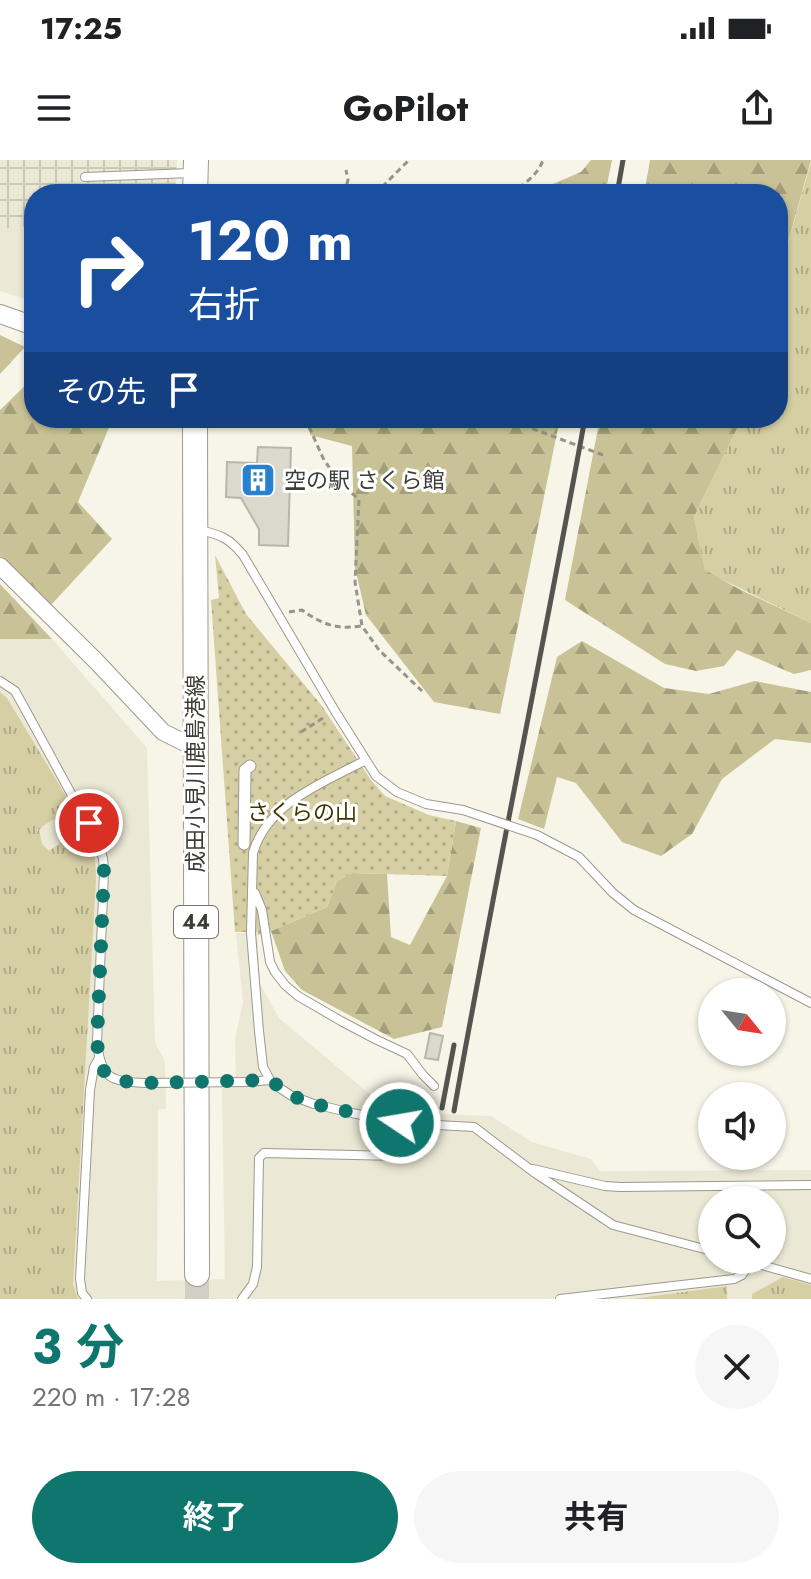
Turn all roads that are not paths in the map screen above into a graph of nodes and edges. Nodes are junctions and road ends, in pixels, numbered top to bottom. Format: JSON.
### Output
{"nodes":[{"id":1,"x":196,"y":175,"type":"edge"},
{"id":2,"x":85,"y":177,"type":"dead end"},
{"id":3,"x":0,"y":314,"type":"edge"},
{"id":4,"x":24,"y":322,"type":"edge"},
{"id":5,"x":195,"y":428,"type":"edge"},
{"id":6,"x":195,"y":529,"type":"junction"},
{"id":7,"x":0,"y":566,"type":"edge"},
{"id":8,"x":0,"y":681,"type":"edge"},
{"id":9,"x":195,"y":748,"type":"junction"},
{"id":10,"x":366,"y":760,"type":"junction"},
{"id":11,"x":250,"y":766,"type":"dead end"},
{"id":12,"x":244,"y":844,"type":"dead end"},
{"id":13,"x":253,"y":888,"type":"junction"},
{"id":14,"x":811,"y":1003,"type":"edge"},
{"id":15,"x":99,"y":1058,"type":"junction"},
{"id":16,"x":270,"y":1080,"type":"junction"},
{"id":17,"x":434,"y":1086,"type":"dead end"},
{"id":18,"x":400,"y":1123,"type":"junction"},
{"id":19,"x":528,"y":1168,"type":"junction"},
{"id":20,"x":811,"y":1185,"type":"edge"},
{"id":21,"x":698,"y":1247,"type":"edge"},
{"id":22,"x":786,"y":1272,"type":"edge"},
{"id":23,"x":197,"y":1274,"type":"tunnel mouth"},
{"id":24,"x":742,"y":1274,"type":"edge"},
{"id":25,"x":811,"y":1279,"type":"edge"},
{"id":26,"x":87,"y":1299,"type":"edge"},
{"id":27,"x":242,"y":1299,"type":"edge"},
{"id":28,"x":560,"y":1299,"type":"edge"}],
"edges":[{"from":1,"to":2,"type":"lane"},
{"from":3,"to":4,"type":"street"},
{"from":5,"to":6,"type":"main road","name":"成田小見川鹿島港線","number":"44"},
{"from":6,"to":9,"type":"main road","name":"成田小見川鹿島港線","number":"44"},
{"from":6,"to":10,"type":"lane"},
{"from":7,"to":9,"type":"street"},
{"from":8,"to":15,"type":"lane"},
{"from":9,"to":23,"type":"main road","name":"成田小見川鹿島港線","number":"44"},
{"from":10,"to":13,"type":"lane"},
{"from":10,"to":14,"type":"lane","bridge":true},
{"from":11,"to":12,"type":"street"},
{"from":13,"to":16,"type":"lane"},
{"from":13,"to":17,"type":"lane"},
{"from":15,"to":16,"type":"lane","bridge":true},
{"from":15,"to":26,"type":"lane"},
{"from":16,"to":18,"type":"lane"},
{"from":18,"to":19,"type":"lane"},
{"from":18,"to":27,"type":"lane"},
{"from":19,"to":20,"type":"lane"},
{"from":19,"to":21,"type":"lane"},
{"from":22,"to":25,"type":"lane"},
{"from":24,"to":28,"type":"lane"}]}
